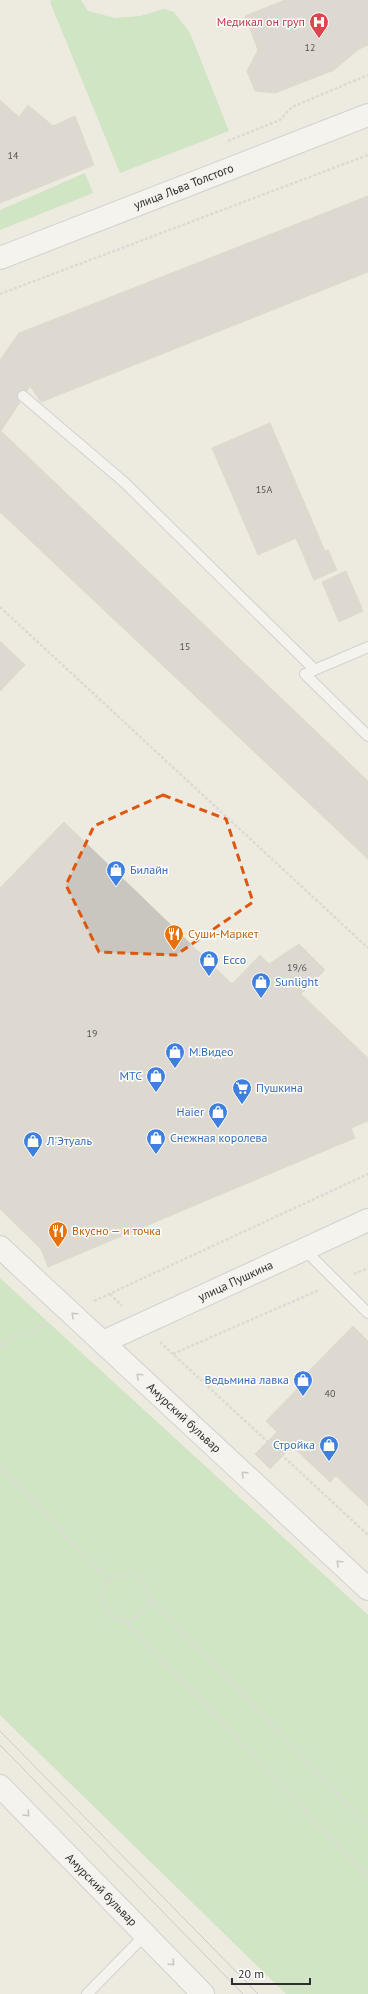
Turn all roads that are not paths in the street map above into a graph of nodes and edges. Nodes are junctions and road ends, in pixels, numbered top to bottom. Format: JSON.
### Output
{"nodes":[{"id":1,"x":368,"y":115,"type":"edge"},
{"id":2,"x":0,"y":258,"type":"edge"},
{"id":3,"x":23,"y":396,"type":"dead end"},
{"id":4,"x":368,"y":647,"type":"edge"},
{"id":5,"x":315,"y":670,"type":"junction"},
{"id":6,"x":368,"y":736,"type":"edge"},
{"id":7,"x":368,"y":1220,"type":"edge"},
{"id":8,"x":0,"y":1247,"type":"edge"},
{"id":9,"x":304,"y":1248,"type":"junction"},
{"id":10,"x":368,"y":1313,"type":"edge"},
{"id":11,"x":103,"y":1342,"type":"junction"},
{"id":12,"x":368,"y":1589,"type":"edge"},
{"id":13,"x":0,"y":1786,"type":"edge"},
{"id":14,"x":145,"y":1935,"type":"junction"},
{"id":15,"x":87,"y":1994,"type":"edge"},
{"id":16,"x":203,"y":1994,"type":"edge"}],
"edges":[{"from":1,"to":2,"type":"street","name":"улица Льва Толстого"},
{"from":3,"to":5,"type":"lane"},
{"from":4,"to":5,"type":"lane"},
{"from":5,"to":6,"type":"lane"},
{"from":7,"to":9,"type":"street","name":"улица Пушкина"},
{"from":11,"to":8,"type":"street","name":"Амурский бульвар","one_way":true},
{"from":9,"to":10,"type":"lane"},
{"from":9,"to":11,"type":"street","name":"улица Пушкина"},
{"from":12,"to":11,"type":"street","name":"Амурский бульвар","one_way":true},
{"from":13,"to":14,"type":"street","name":"Амурский бульвар","one_way":true},
{"from":14,"to":15,"type":"lane"},
{"from":14,"to":16,"type":"street","name":"Амурский бульвар","one_way":true}]}
